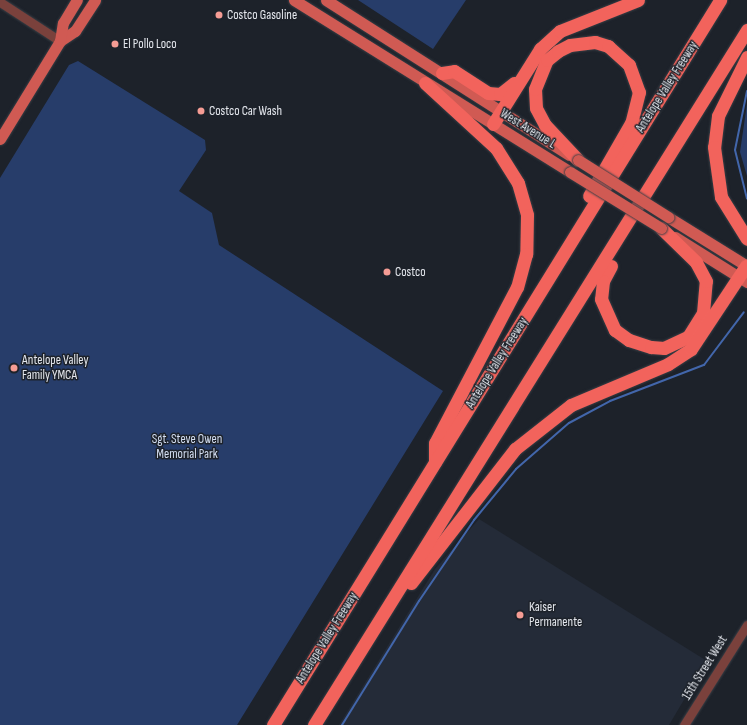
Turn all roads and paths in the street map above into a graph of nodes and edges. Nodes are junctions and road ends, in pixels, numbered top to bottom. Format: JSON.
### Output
{"nodes":[{"id":1,"x":77,"y":0,"type":"edge"},
{"id":2,"x":95,"y":0,"type":"edge"},
{"id":3,"x":294,"y":0,"type":"edge"},
{"id":4,"x":326,"y":0,"type":"edge"},
{"id":5,"x":638,"y":0,"type":"edge"},
{"id":6,"x":720,"y":0,"type":"edge"},
{"id":7,"x":0,"y":2,"type":"edge"},
{"id":8,"x":747,"y":30,"type":"edge"},
{"id":9,"x":60,"y":41,"type":"junction"},
{"id":10,"x":747,"y":57,"type":"edge"},
{"id":11,"x":442,"y":73,"type":"junction"},
{"id":12,"x":524,"y":74,"type":"junction"},
{"id":13,"x":425,"y":83,"type":"junction"},
{"id":14,"x":501,"y":111,"type":"junction"},
{"id":15,"x":493,"y":124,"type":"junction"},
{"id":16,"x":0,"y":139,"type":"edge"},
{"id":17,"x":675,"y":145,"type":"junction"},
{"id":18,"x":578,"y":160,"type":"junction"},
{"id":19,"x":661,"y":228,"type":"junction"},
{"id":20,"x":747,"y":239,"type":"edge"},
{"id":21,"x":566,"y":250,"type":"junction"},
{"id":22,"x":746,"y":266,"type":"edge"},
{"id":23,"x":743,"y":280,"type":"edge"},
{"id":24,"x":435,"y":462,"type":"junction"},
{"id":25,"x":380,"y":618,"type":"junction"},
{"id":26,"x":747,"y":625,"type":"edge"},
{"id":27,"x":273,"y":725,"type":"edge"},
{"id":28,"x":314,"y":725,"type":"edge"},
{"id":29,"x":684,"y":725,"type":"edge"}],
"edges":[{"from":1,"to":9,"type":"main road"},
{"from":2,"to":9,"type":"main road"},
{"from":3,"to":13,"type":"main road","name":"West Avenue L"},
{"from":4,"to":11,"type":"main road","name":"West Avenue L"},
{"from":5,"to":12,"type":"highway"},
{"from":6,"to":21,"type":"highway","name":"Antelope Valley Freeway"},
{"from":7,"to":9,"type":"street"},
{"from":8,"to":17,"type":"highway"},
{"from":9,"to":16,"type":"main road"},
{"from":10,"to":20,"type":"highway"},
{"from":11,"to":12,"type":"highway"},
{"from":11,"to":14,"type":"main road","name":"West Avenue L"},
{"from":12,"to":14,"type":"highway"},
{"from":13,"to":15,"type":"main road","name":"West Avenue L"},
{"from":13,"to":24,"type":"highway"},
{"from":14,"to":15,"type":"highway"},
{"from":14,"to":18,"type":"main road","name":"West Avenue L"},
{"from":15,"to":19,"type":"main road","name":"West Avenue L","bridge":true},
{"from":17,"to":19,"type":"highway"},
{"from":17,"to":25,"type":"highway"},
{"from":18,"to":21,"type":"highway"},
{"from":18,"to":22,"type":"main road","name":"West Avenue L","bridge":true},
{"from":19,"to":23,"type":"main road","name":"West Avenue L"},
{"from":21,"to":24,"type":"highway","name":"Antelope Valley Freeway"},
{"from":22,"to":23,"type":"highway"},
{"from":23,"to":25,"type":"highway"},
{"from":24,"to":27,"type":"highway","name":"Antelope Valley Freeway"},
{"from":25,"to":28,"type":"highway"},
{"from":26,"to":29,"type":"street","name":"15th Street West"}]}
